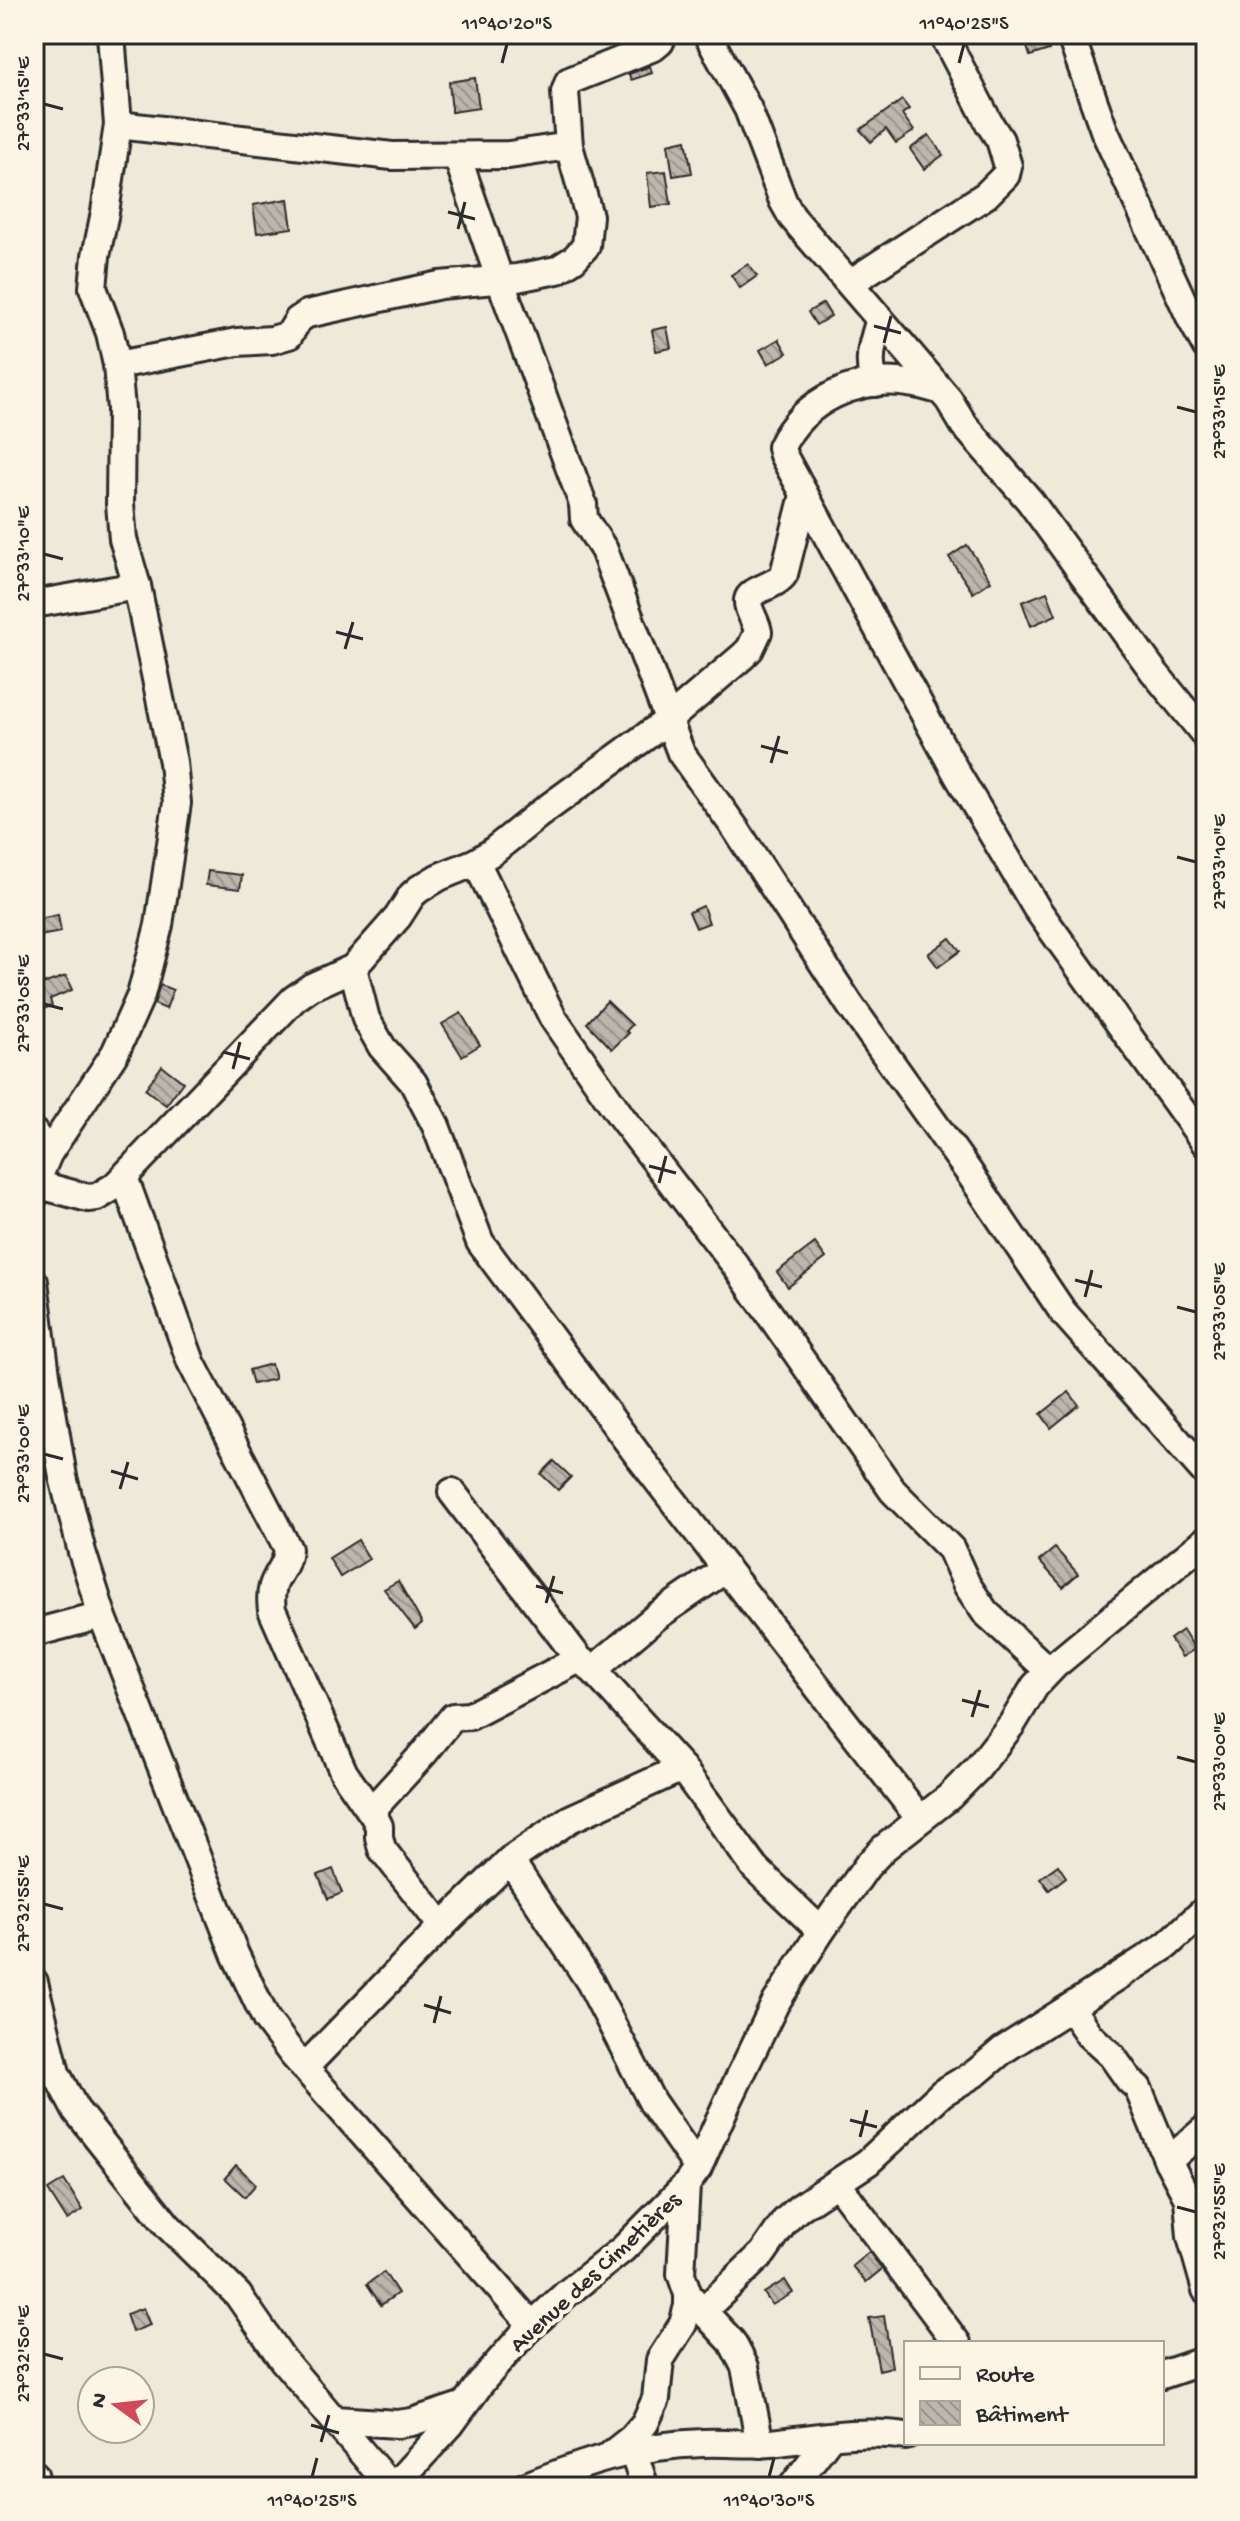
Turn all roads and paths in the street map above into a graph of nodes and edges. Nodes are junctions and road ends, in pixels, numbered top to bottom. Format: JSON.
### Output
{"nodes":[{"id":1,"x":111,"y":34,"type":"edge"},
{"id":2,"x":661,"y":34,"type":"edge"},
{"id":3,"x":707,"y":34,"type":"edge"},
{"id":4,"x":1070,"y":34,"type":"edge"},
{"id":5,"x":946,"y":35,"type":"edge"},
{"id":6,"x":118,"y":125,"type":"junction"},
{"id":7,"x":569,"y":146,"type":"junction"},
{"id":8,"x":457,"y":156,"type":"junction"},
{"id":9,"x":500,"y":280,"type":"junction"},
{"id":10,"x":850,"y":283,"type":"junction"},
{"id":11,"x":880,"y":319,"type":"junction"},
{"id":12,"x":1206,"y":346,"type":"edge"},
{"id":13,"x":117,"y":365,"type":"junction"},
{"id":14,"x":875,"y":383,"type":"junction"},
{"id":15,"x":939,"y":390,"type":"junction"},
{"id":16,"x":804,"y":495,"type":"junction"},
{"id":17,"x":137,"y":586,"type":"junction"},
{"id":18,"x":34,"y":604,"type":"edge"},
{"id":19,"x":667,"y":721,"type":"junction"},
{"id":20,"x":1206,"y":736,"type":"edge"},
{"id":21,"x":476,"y":862,"type":"junction"},
{"id":22,"x":353,"y":968,"type":"junction"},
{"id":23,"x":41,"y":1144,"type":"edge"},
{"id":24,"x":1206,"y":1144,"type":"edge"},
{"id":25,"x":124,"y":1177,"type":"junction"},
{"id":26,"x":35,"y":1189,"type":"edge"},
{"id":27,"x":97,"y":1197,"type":"junction"},
{"id":28,"x":137,"y":1213,"type":"junction"},
{"id":29,"x":34,"y":1282,"type":"edge"},
{"id":30,"x":1206,"y":1473,"type":"edge"},
{"id":31,"x":452,"y":1492,"type":"dead end"},
{"id":32,"x":1206,"y":1540,"type":"edge"},
{"id":33,"x":726,"y":1569,"type":"junction"},
{"id":34,"x":102,"y":1615,"type":"junction"},
{"id":35,"x":34,"y":1633,"type":"edge"},
{"id":36,"x":586,"y":1665,"type":"junction"},
{"id":37,"x":1049,"y":1671,"type":"junction"},
{"id":38,"x":682,"y":1768,"type":"junction"},
{"id":39,"x":371,"y":1811,"type":"junction"},
{"id":40,"x":920,"y":1819,"type":"junction"},
{"id":41,"x":510,"y":1860,"type":"junction"},
{"id":42,"x":1206,"y":1909,"type":"edge"},
{"id":43,"x":442,"y":1926,"type":"junction"},
{"id":44,"x":821,"y":1931,"type":"junction"},
{"id":45,"x":36,"y":1996,"type":"edge"},
{"id":46,"x":1071,"y":2008,"type":"junction"},
{"id":47,"x":304,"y":2068,"type":"junction"},
{"id":48,"x":1206,"y":2128,"type":"edge"},
{"id":49,"x":1168,"y":2161,"type":"junction"},
{"id":50,"x":692,"y":2177,"type":"junction"},
{"id":51,"x":837,"y":2183,"type":"junction"},
{"id":52,"x":1206,"y":2290,"type":"edge"},
{"id":53,"x":695,"y":2303,"type":"junction"},
{"id":54,"x":532,"y":2325,"type":"junction"},
{"id":55,"x":956,"y":2341,"type":"edge"},
{"id":56,"x":1205,"y":2357,"type":"edge"},
{"id":57,"x":1164,"y":2374,"type":"edge"},
{"id":58,"x":464,"y":2405,"type":"junction"},
{"id":59,"x":335,"y":2420,"type":"junction"},
{"id":60,"x":831,"y":2436,"type":"junction"},
{"id":61,"x":904,"y":2436,"type":"edge"},
{"id":62,"x":760,"y":2444,"type":"junction"},
{"id":63,"x":622,"y":2453,"type":"junction"},
{"id":64,"x":34,"y":2474,"type":"edge"},
{"id":65,"x":37,"y":2487,"type":"edge"},
{"id":66,"x":392,"y":2487,"type":"edge"},
{"id":67,"x":524,"y":2487,"type":"edge"},
{"id":68,"x":645,"y":2487,"type":"edge"},
{"id":69,"x":792,"y":2487,"type":"edge"}],
"edges":[{"from":1,"to":6,"type":"street"},
{"from":2,"to":7,"type":"street"},
{"from":3,"to":10,"type":"street"},
{"from":4,"to":12,"type":"street"},
{"from":5,"to":10,"type":"street"},
{"from":6,"to":8,"type":"street"},
{"from":6,"to":13,"type":"street"},
{"from":7,"to":8,"type":"street"},
{"from":7,"to":9,"type":"street"},
{"from":8,"to":9,"type":"street"},
{"from":9,"to":13,"type":"street"},
{"from":9,"to":19,"type":"street"},
{"from":10,"to":11,"type":"street"},
{"from":11,"to":14,"type":"street"},
{"from":11,"to":15,"type":"street"},
{"from":13,"to":17,"type":"street"},
{"from":14,"to":15,"type":"street"},
{"from":14,"to":16,"type":"street"},
{"from":15,"to":20,"type":"street"},
{"from":16,"to":19,"type":"street"},
{"from":16,"to":24,"type":"street"},
{"from":17,"to":18,"type":"street"},
{"from":17,"to":23,"type":"street"},
{"from":19,"to":21,"type":"street"},
{"from":19,"to":30,"type":"street"},
{"from":21,"to":22,"type":"street"},
{"from":21,"to":37,"type":"street"},
{"from":22,"to":25,"type":"street"},
{"from":22,"to":33,"type":"street"},
{"from":23,"to":26,"type":"street"},
{"from":25,"to":27,"type":"street"},
{"from":25,"to":28,"type":"street"},
{"from":26,"to":27,"type":"street"},
{"from":27,"to":28,"type":"street"},
{"from":28,"to":39,"type":"street"},
{"from":29,"to":34,"type":"street"},
{"from":31,"to":36,"type":"street"},
{"from":32,"to":37,"type":"street","name":"Avenue des Cimetières"},
{"from":33,"to":36,"type":"street"},
{"from":33,"to":40,"type":"street"},
{"from":34,"to":35,"type":"street"},
{"from":34,"to":47,"type":"street"},
{"from":36,"to":38,"type":"street"},
{"from":36,"to":39,"type":"street"},
{"from":37,"to":40,"type":"street","name":"Avenue des Cimetières"},
{"from":38,"to":41,"type":"street"},
{"from":38,"to":44,"type":"street"},
{"from":39,"to":43,"type":"street"},
{"from":40,"to":44,"type":"street","name":"Avenue des Cimetières"},
{"from":41,"to":43,"type":"street"},
{"from":41,"to":50,"type":"street"},
{"from":42,"to":46,"type":"street"},
{"from":43,"to":47,"type":"street"},
{"from":44,"to":50,"type":"street","name":"Avenue des Cimetières"},
{"from":45,"to":59,"type":"street"},
{"from":46,"to":49,"type":"street"},
{"from":46,"to":51,"type":"street"},
{"from":47,"to":54,"type":"street"},
{"from":48,"to":49,"type":"street"},
{"from":49,"to":52,"type":"street"},
{"from":50,"to":53,"type":"street"},
{"from":50,"to":54,"type":"street","name":"Avenue des Cimetières"},
{"from":51,"to":53,"type":"street"},
{"from":51,"to":55,"type":"street"},
{"from":53,"to":62,"type":"street"},
{"from":53,"to":63,"type":"street"},
{"from":54,"to":58,"type":"street","name":"Avenue des Cimetières"},
{"from":56,"to":57,"type":"street"},
{"from":58,"to":59,"type":"street"},
{"from":58,"to":66,"type":"street","name":"Avenue des Cimetières"},
{"from":59,"to":66,"type":"street"},
{"from":60,"to":61,"type":"street"},
{"from":60,"to":62,"type":"street"},
{"from":60,"to":69,"type":"street"},
{"from":62,"to":63,"type":"street"},
{"from":63,"to":67,"type":"street"},
{"from":63,"to":68,"type":"street"},
{"from":64,"to":65,"type":"street"}]}
